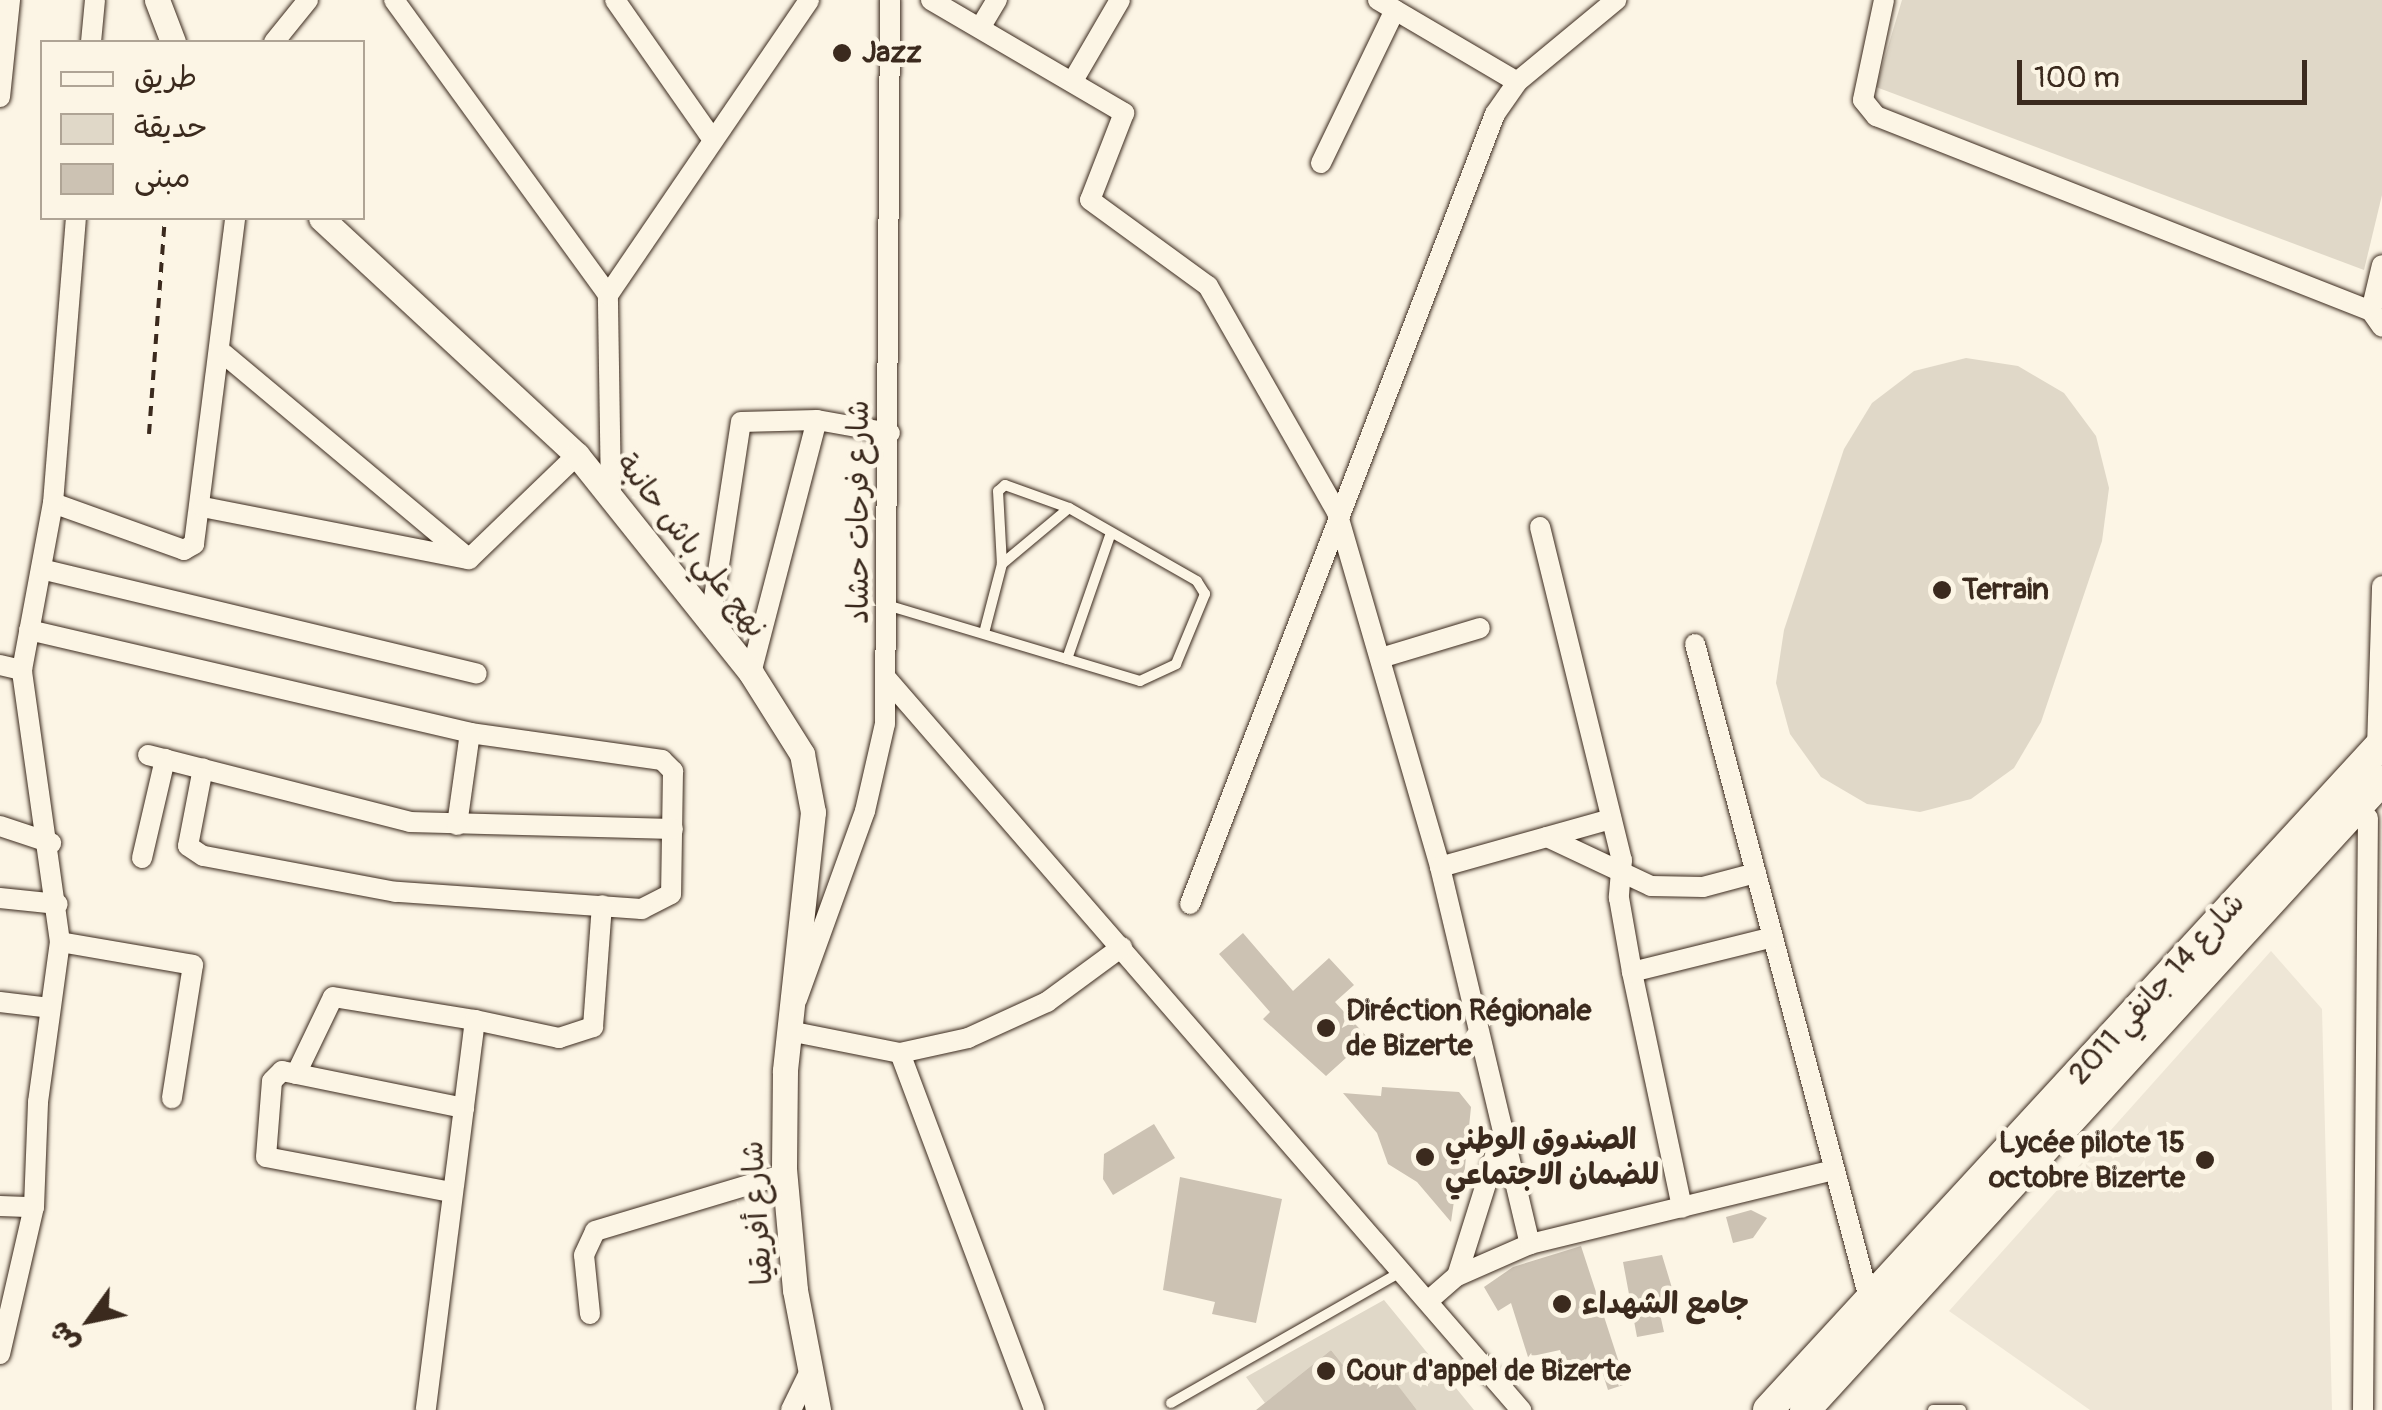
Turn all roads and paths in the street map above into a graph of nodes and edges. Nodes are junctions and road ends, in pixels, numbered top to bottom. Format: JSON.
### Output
{"nodes":[{"id":1,"x":10,"y":0,"type":"edge"},
{"id":2,"x":95,"y":0,"type":"edge"},
{"id":3,"x":158,"y":0,"type":"edge"},
{"id":4,"x":308,"y":0,"type":"edge"},
{"id":5,"x":394,"y":0,"type":"edge"},
{"id":6,"x":615,"y":0,"type":"edge"},
{"id":7,"x":808,"y":0,"type":"edge"},
{"id":8,"x":890,"y":0,"type":"edge"},
{"id":9,"x":930,"y":0,"type":"edge"},
{"id":10,"x":997,"y":0,"type":"edge"},
{"id":11,"x":1120,"y":0,"type":"edge"},
{"id":12,"x":1616,"y":0,"type":"edge"},
{"id":13,"x":1884,"y":0,"type":"edge"},
{"id":14,"x":1386,"y":5,"type":"edge"},
{"id":15,"x":980,"y":28,"type":"junction"},
{"id":16,"x":91,"y":40,"type":"edge"},
{"id":17,"x":172,"y":40,"type":"edge"},
{"id":18,"x":276,"y":40,"type":"edge"},
{"id":19,"x":1074,"y":79,"type":"junction"},
{"id":20,"x":1517,"y":82,"type":"junction"},
{"id":21,"x":0,"y":97,"type":"edge"},
{"id":22,"x":711,"y":137,"type":"junction"},
{"id":23,"x":1322,"y":163,"type":"dead end"},
{"id":24,"x":76,"y":220,"type":"edge"},
{"id":25,"x":165,"y":220,"type":"edge"},
{"id":26,"x":235,"y":220,"type":"edge"},
{"id":27,"x":323,"y":220,"type":"edge"},
{"id":28,"x":2382,"y":265,"type":"edge"},
{"id":29,"x":608,"y":295,"type":"junction"},
{"id":30,"x":2376,"y":319,"type":"edge"},
{"id":31,"x":224,"y":354,"type":"junction"},
{"id":32,"x":817,"y":420,"type":"junction"},
{"id":33,"x":890,"y":433,"type":"junction"},
{"id":34,"x":150,"y":434,"type":"dead end"},
{"id":35,"x":577,"y":455,"type":"junction"},
{"id":36,"x":611,"y":494,"type":"junction"},
{"id":37,"x":53,"y":503,"type":"junction"},
{"id":38,"x":203,"y":507,"type":"junction"},
{"id":39,"x":1068,"y":508,"type":"junction"},
{"id":40,"x":1337,"y":512,"type":"junction"},
{"id":41,"x":1540,"y":527,"type":"dead end"},
{"id":42,"x":1112,"y":532,"type":"junction"},
{"id":43,"x":469,"y":559,"type":"junction"},
{"id":44,"x":1002,"y":564,"type":"junction"},
{"id":45,"x":41,"y":570,"type":"junction"},
{"id":46,"x":2382,"y":586,"type":"edge"},
{"id":47,"x":890,"y":606,"type":"junction"},
{"id":48,"x":710,"y":624,"type":"junction"},
{"id":49,"x":1480,"y":628,"type":"dead end"},
{"id":50,"x":30,"y":630,"type":"junction"},
{"id":51,"x":984,"y":633,"type":"junction"},
{"id":52,"x":1696,"y":644,"type":"dead end"},
{"id":53,"x":1384,"y":657,"type":"junction"},
{"id":54,"x":1066,"y":660,"type":"junction"},
{"id":55,"x":0,"y":665,"type":"edge"},
{"id":56,"x":22,"y":670,"type":"junction"},
{"id":57,"x":477,"y":674,"type":"dead end"},
{"id":58,"x":751,"y":674,"type":"junction"},
{"id":59,"x":887,"y":679,"type":"junction"},
{"id":60,"x":470,"y":733,"type":"junction"},
{"id":61,"x":2380,"y":746,"type":"edge"},
{"id":62,"x":203,"y":768,"type":"junction"},
{"id":63,"x":2382,"y":780,"type":"edge"},
{"id":64,"x":2357,"y":802,"type":"junction"},
{"id":65,"x":1611,"y":819,"type":"junction"},
{"id":66,"x":457,"y":824,"type":"junction"},
{"id":67,"x":0,"y":826,"type":"edge"},
{"id":68,"x":673,"y":829,"type":"junction"},
{"id":69,"x":1546,"y":837,"type":"junction"},
{"id":70,"x":2382,"y":838,"type":"edge"},
{"id":71,"x":51,"y":843,"type":"junction"},
{"id":72,"x":142,"y":858,"type":"dead end"},
{"id":73,"x":1440,"y":867,"type":"junction"},
{"id":74,"x":1756,"y":872,"type":"junction"},
{"id":75,"x":1624,"y":874,"type":"junction"},
{"id":76,"x":0,"y":898,"type":"edge"},
{"id":77,"x":58,"y":904,"type":"junction"},
{"id":78,"x":1190,"y":904,"type":"dead end"},
{"id":79,"x":602,"y":906,"type":"junction"},
{"id":80,"x":1772,"y":937,"type":"junction"},
{"id":81,"x":60,"y":942,"type":"junction"},
{"id":82,"x":1122,"y":947,"type":"junction"},
{"id":83,"x":1632,"y":972,"type":"junction"},
{"id":84,"x":2372,"y":1001,"type":"edge"},
{"id":85,"x":0,"y":1002,"type":"edge"},
{"id":86,"x":50,"y":1008,"type":"junction"},
{"id":87,"x":475,"y":1020,"type":"junction"},
{"id":88,"x":791,"y":1020,"type":"junction"},
{"id":89,"x":900,"y":1053,"type":"junction"},
{"id":90,"x":296,"y":1074,"type":"junction"},
{"id":91,"x":172,"y":1098,"type":"dead end"},
{"id":92,"x":2382,"y":1104,"type":"edge"},
{"id":93,"x":464,"y":1108,"type":"junction"},
{"id":94,"x":2362,"y":1119,"type":"junction"},
{"id":95,"x":1500,"y":1136,"type":"junction"},
{"id":96,"x":1834,"y":1170,"type":"junction"},
{"id":97,"x":785,"y":1174,"type":"junction"},
{"id":98,"x":451,"y":1192,"type":"junction"},
{"id":99,"x":0,"y":1206,"type":"edge"},
{"id":100,"x":34,"y":1207,"type":"junction"},
{"id":101,"x":1682,"y":1208,"type":"junction"},
{"id":102,"x":2372,"y":1214,"type":"edge"},
{"id":103,"x":1530,"y":1244,"type":"junction"},
{"id":104,"x":1402,"y":1271,"type":"junction"},
{"id":105,"x":1456,"y":1276,"type":"junction"},
{"id":106,"x":1428,"y":1301,"type":"junction"},
{"id":107,"x":1870,"y":1302,"type":"junction"},
{"id":108,"x":590,"y":1314,"type":"dead end"},
{"id":109,"x":0,"y":1354,"type":"edge"},
{"id":110,"x":808,"y":1375,"type":"junction"},
{"id":111,"x":1171,"y":1402,"type":"dead end"},
{"id":112,"x":426,"y":1410,"type":"edge"},
{"id":113,"x":791,"y":1410,"type":"edge"},
{"id":114,"x":818,"y":1410,"type":"edge"},
{"id":115,"x":1034,"y":1410,"type":"edge"},
{"id":116,"x":1521,"y":1410,"type":"edge"},
{"id":117,"x":1768,"y":1410,"type":"edge"},
{"id":118,"x":1804,"y":1410,"type":"edge"},
{"id":119,"x":1933,"y":1410,"type":"edge"},
{"id":120,"x":1961,"y":1410,"type":"edge"},
{"id":121,"x":2363,"y":1410,"type":"edge"}],
"edges":[{"from":1,"to":21,"type":"street"},
{"from":2,"to":16,"type":"street"},
{"from":3,"to":17,"type":"street"},
{"from":4,"to":18,"type":"street"},
{"from":5,"to":29,"type":"street"},
{"from":6,"to":22,"type":"street"},
{"from":7,"to":22,"type":"street"},
{"from":8,"to":33,"type":"street","name":"شارع فرحات حشاد"},
{"from":9,"to":15,"type":"street"},
{"from":10,"to":15,"type":"street"},
{"from":11,"to":19,"type":"street"},
{"from":12,"to":20,"type":"street"},
{"from":13,"to":30,"type":"street"},
{"from":14,"to":20,"type":"street"},
{"from":14,"to":23,"type":"street"},
{"from":15,"to":19,"type":"street"},
{"from":19,"to":40,"type":"street"},
{"from":20,"to":40,"type":"street"},
{"from":22,"to":29,"type":"street"},
{"from":24,"to":37,"type":"street"},
{"from":25,"to":34,"type":"path"},
{"from":26,"to":31,"type":"street"},
{"from":27,"to":35,"type":"street","name":"نهج علي باش حانبة"},
{"from":28,"to":30,"type":"street"},
{"from":29,"to":36,"type":"street"},
{"from":31,"to":38,"type":"street"},
{"from":31,"to":43,"type":"street"},
{"from":32,"to":33,"type":"street"},
{"from":32,"to":48,"type":"street"},
{"from":32,"to":58,"type":"street"},
{"from":33,"to":47,"type":"street","name":"شارع فرحات حشاد"},
{"from":35,"to":36,"type":"street","name":"نهج علي باش حانبة"},
{"from":35,"to":43,"type":"street"},
{"from":36,"to":48,"type":"street","name":"نهج علي باش حانبة"},
{"from":37,"to":38,"type":"street"},
{"from":37,"to":45,"type":"street"},
{"from":38,"to":43,"type":"street"},
{"from":39,"to":42,"type":"lane"},
{"from":39,"to":44,"type":"lane"},
{"from":39,"to":44,"type":"lane"},
{"from":40,"to":53,"type":"street"},
{"from":40,"to":78,"type":"street"},
{"from":41,"to":65,"type":"street"},
{"from":42,"to":54,"type":"lane"},
{"from":42,"to":54,"type":"lane"},
{"from":44,"to":51,"type":"lane"},
{"from":45,"to":50,"type":"street"},
{"from":45,"to":57,"type":"street"},
{"from":46,"to":61,"type":"street"},
{"from":47,"to":51,"type":"lane"},
{"from":47,"to":59,"type":"street","name":"شارع فرحات حشاد"},
{"from":48,"to":58,"type":"street","name":"نهج علي باش حانبة"},
{"from":49,"to":53,"type":"street"},
{"from":50,"to":56,"type":"street"},
{"from":50,"to":60,"type":"street"},
{"from":51,"to":54,"type":"lane"},
{"from":52,"to":74,"type":"street"},
{"from":53,"to":73,"type":"street"},
{"from":55,"to":56,"type":"street"},
{"from":56,"to":71,"type":"street"},
{"from":58,"to":88,"type":"street","name":"نهج علي باش حانبة"},
{"from":59,"to":82,"type":"street"},
{"from":59,"to":88,"type":"street","name":"شارع فرحات حشاد"},
{"from":60,"to":66,"type":"street"},
{"from":60,"to":68,"type":"street"},
{"from":61,"to":64,"type":"main road","name":"شارع 14 جانفي 2011"},
{"from":62,"to":66,"type":"street"},
{"from":62,"to":72,"type":"street"},
{"from":62,"to":79,"type":"street"},
{"from":63,"to":64,"type":"main road","name":"شارع 14 جانفي 2011"},
{"from":64,"to":70,"type":"street"},
{"from":64,"to":84,"type":"street"},
{"from":64,"to":107,"type":"main road","name":"شارع 14 جانفي 2011"},
{"from":64,"to":118,"type":"main road","name":"شارع 14 جانفي 2011"},
{"from":65,"to":69,"type":"street"},
{"from":65,"to":75,"type":"street"},
{"from":66,"to":68,"type":"street"},
{"from":67,"to":71,"type":"street"},
{"from":68,"to":79,"type":"street"},
{"from":69,"to":73,"type":"street"},
{"from":69,"to":75,"type":"street"},
{"from":71,"to":77,"type":"street"},
{"from":73,"to":95,"type":"street"},
{"from":74,"to":75,"type":"street"},
{"from":74,"to":80,"type":"street"},
{"from":75,"to":83,"type":"street"},
{"from":76,"to":77,"type":"street"},
{"from":77,"to":81,"type":"street"},
{"from":79,"to":87,"type":"street"},
{"from":80,"to":83,"type":"street"},
{"from":80,"to":96,"type":"street"},
{"from":81,"to":86,"type":"street"},
{"from":81,"to":91,"type":"street"},
{"from":82,"to":89,"type":"street"},
{"from":82,"to":104,"type":"street"},
{"from":83,"to":101,"type":"street"},
{"from":84,"to":94,"type":"street"},
{"from":85,"to":86,"type":"street"},
{"from":86,"to":100,"type":"street"},
{"from":87,"to":90,"type":"street"},
{"from":87,"to":93,"type":"street"},
{"from":88,"to":89,"type":"street"},
{"from":88,"to":97,"type":"street","name":"شارع أفريقيا"},
{"from":89,"to":115,"type":"street"},
{"from":90,"to":93,"type":"street"},
{"from":90,"to":98,"type":"street"},
{"from":92,"to":94,"type":"street"},
{"from":93,"to":98,"type":"street"},
{"from":94,"to":102,"type":"street"},
{"from":95,"to":103,"type":"street"},
{"from":95,"to":105,"type":"street"},
{"from":96,"to":101,"type":"street"},
{"from":96,"to":107,"type":"street"},
{"from":97,"to":108,"type":"street"},
{"from":97,"to":110,"type":"street","name":"شارع أفريقيا"},
{"from":98,"to":112,"type":"street"},
{"from":99,"to":100,"type":"street"},
{"from":100,"to":109,"type":"street"},
{"from":101,"to":103,"type":"street"},
{"from":102,"to":121,"type":"street"},
{"from":103,"to":105,"type":"street"},
{"from":104,"to":106,"type":"street"},
{"from":104,"to":111,"type":"lane"},
{"from":105,"to":106,"type":"street"},
{"from":106,"to":116,"type":"street"},
{"from":107,"to":117,"type":"main road","name":"شارع 14 جانفي 2011"},
{"from":110,"to":113,"type":"street"},
{"from":110,"to":114,"type":"street","name":"شارع أفريقيا"},
{"from":119,"to":120,"type":"lane"}]}
